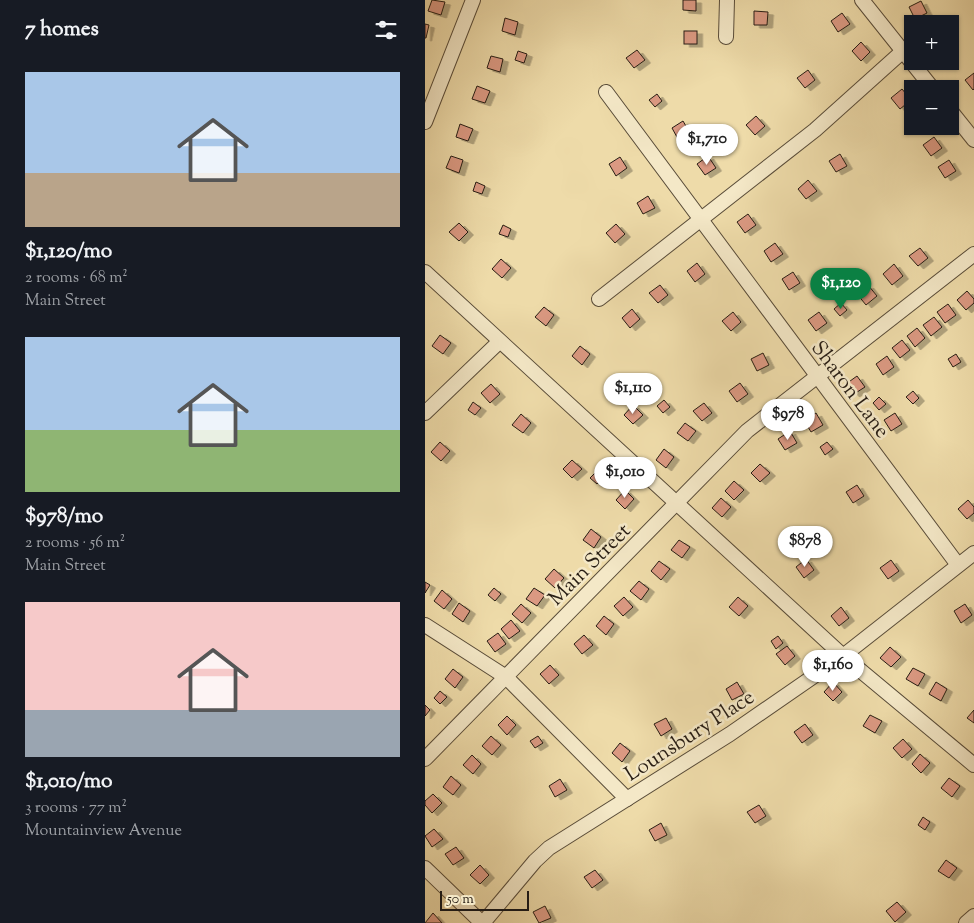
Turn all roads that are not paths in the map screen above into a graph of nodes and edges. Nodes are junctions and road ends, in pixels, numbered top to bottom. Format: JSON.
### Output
{"nodes":[{"id":1,"x":473,"y":0,"type":"edge"},
{"id":2,"x":727,"y":0,"type":"edge"},
{"id":3,"x":862,"y":0,"type":"edge"},
{"id":4,"x":726,"y":37,"type":"dead end"},
{"id":5,"x":903,"y":51,"type":"junction"},
{"id":6,"x":926,"y":80,"type":"edge"},
{"id":7,"x":605,"y":92,"type":"dead end"},
{"id":8,"x":430,"y":94,"type":"edge"},
{"id":9,"x":959,"y":121,"type":"edge"},
{"id":10,"x":425,"y":122,"type":"edge"},
{"id":11,"x":974,"y":140,"type":"edge"},
{"id":12,"x":700,"y":218,"type":"junction"},
{"id":13,"x":974,"y":254,"type":"edge"},
{"id":14,"x":425,"y":272,"type":"edge"},
{"id":15,"x":599,"y":299,"type":"dead end"},
{"id":16,"x":499,"y":342,"type":"junction"},
{"id":17,"x":817,"y":376,"type":"junction"},
{"id":18,"x":425,"y":413,"type":"edge"},
{"id":19,"x":675,"y":504,"type":"junction"},
{"id":20,"x":974,"y":553,"type":"edge"},
{"id":21,"x":958,"y":566,"type":"junction"},
{"id":22,"x":425,"y":625,"type":"edge"},
{"id":23,"x":843,"y":656,"type":"junction"},
{"id":24,"x":506,"y":677,"type":"junction"},
{"id":25,"x":425,"y":759,"type":"edge"},
{"id":26,"x":974,"y":765,"type":"edge"},
{"id":27,"x":627,"y":799,"type":"junction"},
{"id":28,"x":425,"y":868,"type":"edge"},
{"id":29,"x":974,"y":916,"type":"edge"},
{"id":30,"x":483,"y":923,"type":"edge"},
{"id":31,"x":966,"y":923,"type":"edge"}],
"edges":[{"from":1,"to":8,"type":"street"},
{"from":2,"to":4,"type":"street"},
{"from":3,"to":5,"type":"street"},
{"from":5,"to":6,"type":"street"},
{"from":5,"to":12,"type":"street"},
{"from":7,"to":12,"type":"street","name":"Sharon Lane"},
{"from":8,"to":10,"type":"street"},
{"from":9,"to":11,"type":"street"},
{"from":12,"to":15,"type":"street"},
{"from":12,"to":17,"type":"street","name":"Sharon Lane"},
{"from":13,"to":17,"type":"street","name":"Main Street"},
{"from":14,"to":16,"type":"street"},
{"from":16,"to":18,"type":"street"},
{"from":16,"to":19,"type":"street"},
{"from":17,"to":19,"type":"street","name":"Main Street"},
{"from":17,"to":21,"type":"street","name":"Sharon Lane"},
{"from":19,"to":23,"type":"street"},
{"from":19,"to":24,"type":"street","name":"Main Street"},
{"from":20,"to":21,"type":"street","name":"Lounsbury Place"},
{"from":21,"to":23,"type":"street","name":"Lounsbury Place"},
{"from":22,"to":24,"type":"street"},
{"from":23,"to":26,"type":"street"},
{"from":23,"to":27,"type":"street","name":"Lounsbury Place"},
{"from":24,"to":25,"type":"street","name":"Main Street"},
{"from":24,"to":27,"type":"street"},
{"from":27,"to":30,"type":"street","name":"Lounsbury Place"},
{"from":28,"to":30,"type":"street"},
{"from":29,"to":31,"type":"street"}]}
